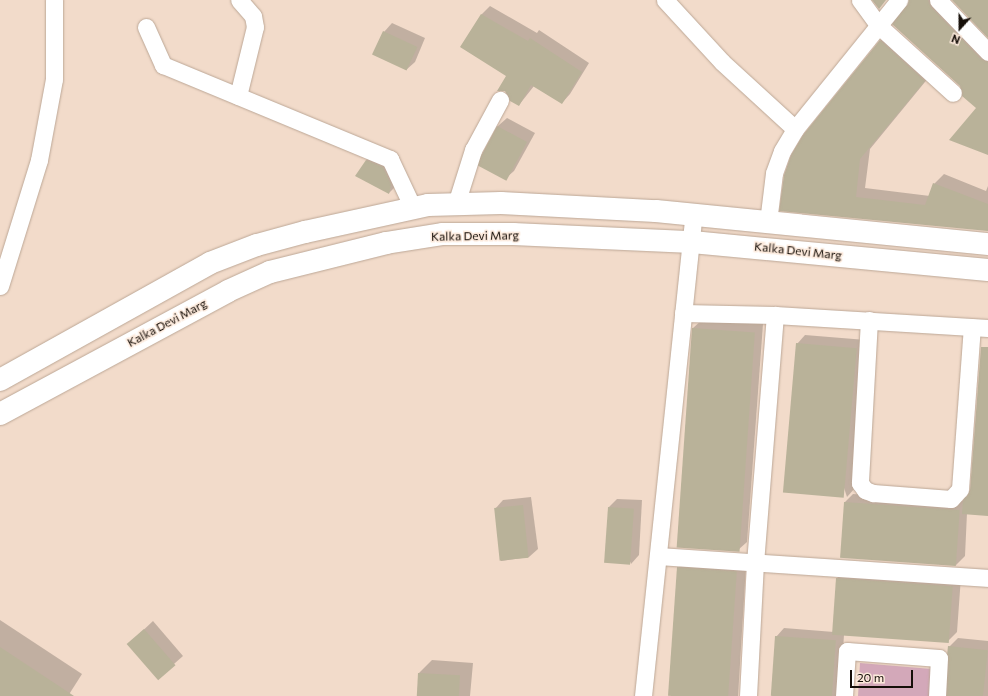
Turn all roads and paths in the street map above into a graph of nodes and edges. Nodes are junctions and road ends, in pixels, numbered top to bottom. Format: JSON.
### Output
{"nodes":[{"id":1,"x":54,"y":0,"type":"edge"},
{"id":2,"x":239,"y":0,"type":"edge"},
{"id":3,"x":665,"y":0,"type":"edge"},
{"id":4,"x":860,"y":0,"type":"edge"},
{"id":5,"x":899,"y":0,"type":"edge"},
{"id":6,"x":938,"y":0,"type":"edge"},
{"id":7,"x":878,"y":25,"type":"junction"},
{"id":8,"x":146,"y":27,"type":"dead end"},
{"id":9,"x":988,"y":52,"type":"edge"},
{"id":10,"x":953,"y":93,"type":"dead end"},
{"id":11,"x":238,"y":96,"type":"junction"},
{"id":12,"x":500,"y":100,"type":"dead end"},
{"id":13,"x":795,"y":129,"type":"junction"},
{"id":14,"x":456,"y":204,"type":"junction"},
{"id":15,"x":413,"y":208,"type":"junction"},
{"id":16,"x":694,"y":214,"type":"junction"},
{"id":17,"x":768,"y":222,"type":"junction"},
{"id":18,"x":692,"y":242,"type":"junction"},
{"id":19,"x":988,"y":244,"type":"edge"},
{"id":20,"x":988,"y":270,"type":"edge"},
{"id":21,"x":0,"y":286,"type":"edge"},
{"id":22,"x":683,"y":312,"type":"junction"},
{"id":23,"x":775,"y":315,"type":"junction"},
{"id":24,"x":869,"y":320,"type":"junction"},
{"id":25,"x":980,"y":328,"type":"edge"},
{"id":26,"x":0,"y":380,"type":"edge"},
{"id":27,"x":0,"y":414,"type":"edge"},
{"id":28,"x":659,"y":556,"type":"junction"},
{"id":29,"x":755,"y":563,"type":"junction"},
{"id":30,"x":988,"y":578,"type":"edge"},
{"id":31,"x":643,"y":696,"type":"edge"},
{"id":32,"x":748,"y":696,"type":"edge"},
{"id":33,"x":844,"y":696,"type":"edge"},
{"id":34,"x":937,"y":696,"type":"edge"}],
"edges":[{"from":1,"to":21,"type":"street"},
{"from":2,"to":11,"type":"street"},
{"from":3,"to":13,"type":"street"},
{"from":4,"to":7,"type":"street"},
{"from":5,"to":7,"type":"street"},
{"from":6,"to":9,"type":"street"},
{"from":7,"to":10,"type":"street"},
{"from":7,"to":13,"type":"street"},
{"from":8,"to":11,"type":"street"},
{"from":11,"to":15,"type":"street"},
{"from":12,"to":14,"type":"street"},
{"from":13,"to":17,"type":"street"},
{"from":14,"to":15,"type":"street"},
{"from":14,"to":16,"type":"street"},
{"from":15,"to":26,"type":"street"},
{"from":16,"to":17,"type":"street"},
{"from":16,"to":18,"type":"street"},
{"from":17,"to":19,"type":"street"},
{"from":18,"to":20,"type":"street","name":"Kalka Devi Marg"},
{"from":18,"to":22,"type":"street"},
{"from":18,"to":27,"type":"street","name":"Kalka Devi Marg"},
{"from":22,"to":23,"type":"street"},
{"from":22,"to":28,"type":"street"},
{"from":23,"to":24,"type":"street"},
{"from":23,"to":29,"type":"street"},
{"from":24,"to":25,"type":"street"},
{"from":24,"to":25,"type":"street"},
{"from":28,"to":29,"type":"street"},
{"from":28,"to":31,"type":"street"},
{"from":29,"to":30,"type":"street"},
{"from":29,"to":32,"type":"street"},
{"from":33,"to":34,"type":"street"}]}
